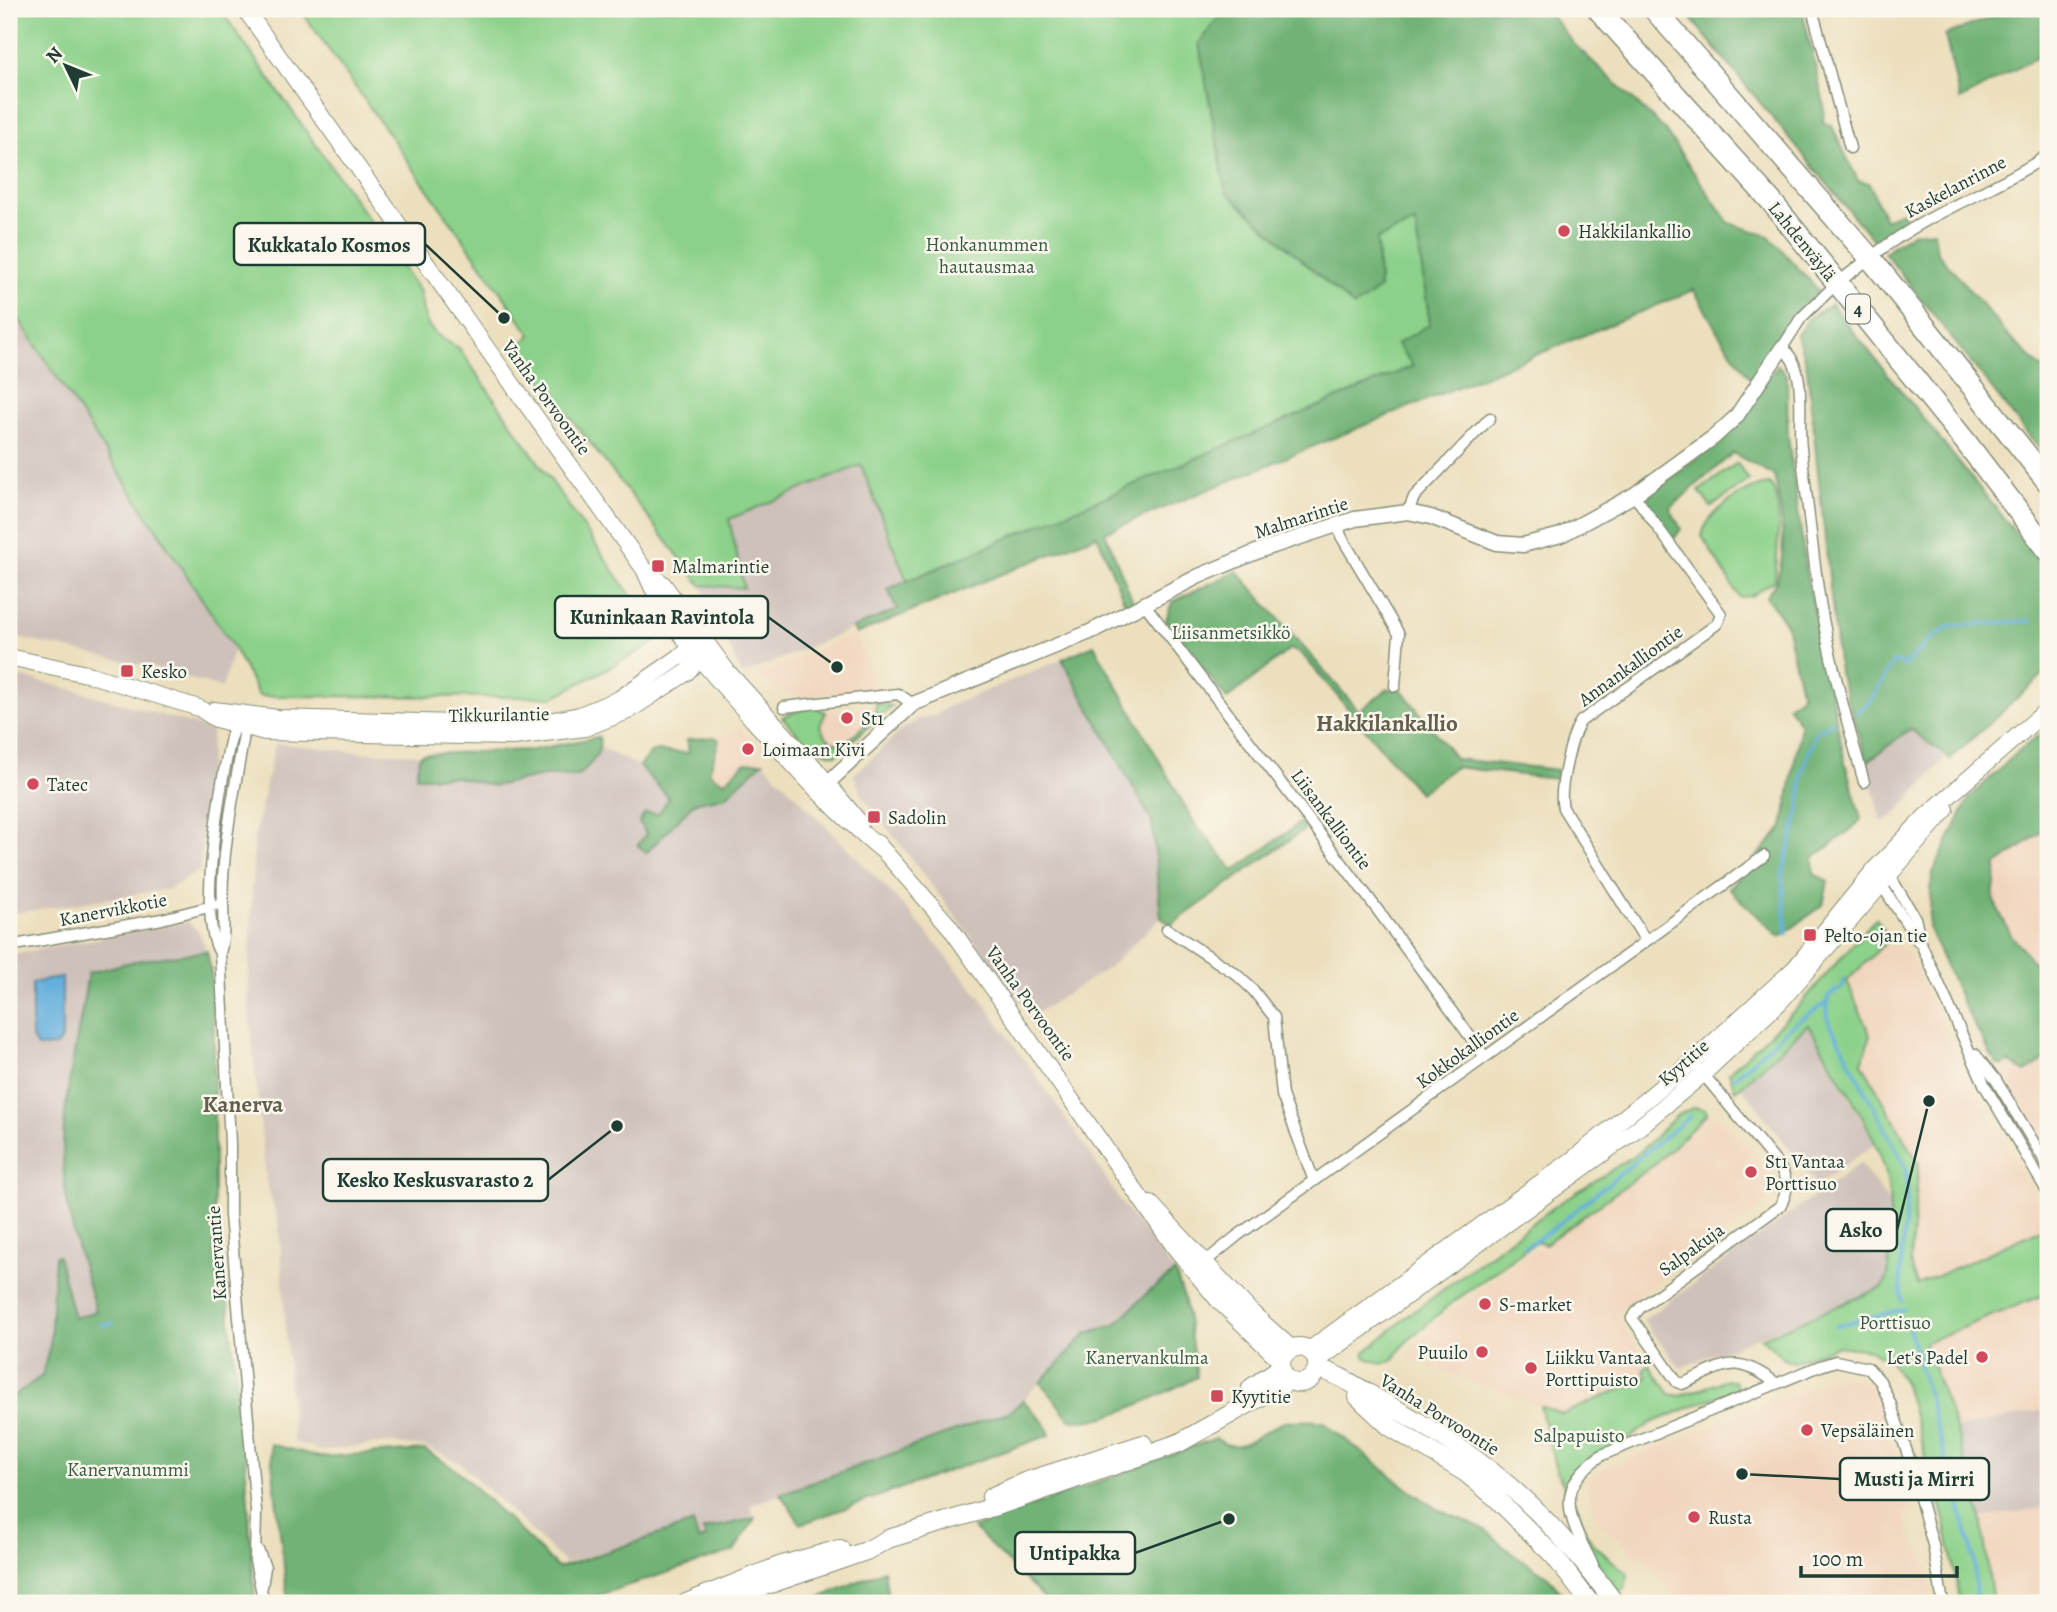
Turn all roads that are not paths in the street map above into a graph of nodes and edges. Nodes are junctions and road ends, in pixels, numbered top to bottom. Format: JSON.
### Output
{"nodes":[{"id":1,"x":245,"y":9,"type":"edge"},
{"id":2,"x":1598,"y":9,"type":"edge"},
{"id":3,"x":1654,"y":9,"type":"edge"},
{"id":4,"x":1812,"y":9,"type":"edge"},
{"id":5,"x":1850,"y":148,"type":"dead end"},
{"id":6,"x":2048,"y":155,"type":"edge"},
{"id":7,"x":1879,"y":251,"type":"dead end"},
{"id":8,"x":1862,"y":264,"type":"dead end"},
{"id":9,"x":1844,"y":278,"type":"dead end"},
{"id":10,"x":1829,"y":291,"type":"dead end"},
{"id":11,"x":1782,"y":348,"type":"junction"},
{"id":12,"x":1490,"y":418,"type":"dead end"},
{"id":13,"x":2048,"y":482,"type":"edge"},
{"id":14,"x":1634,"y":495,"type":"junction"},
{"id":15,"x":1408,"y":512,"type":"junction"},
{"id":16,"x":1338,"y":524,"type":"junction"},
{"id":17,"x":2048,"y":550,"type":"edge"},
{"id":18,"x":1146,"y":606,"type":"junction"},
{"id":19,"x":700,"y":652,"type":"junction"},
{"id":20,"x":9,"y":657,"type":"edge"},
{"id":21,"x":1395,"y":686,"type":"dead end"},
{"id":22,"x":913,"y":704,"type":"junction"},
{"id":23,"x":784,"y":706,"type":"dead end"},
{"id":24,"x":2048,"y":709,"type":"edge"},
{"id":25,"x":240,"y":722,"type":"junction"},
{"id":26,"x":1864,"y":782,"type":"dead end"},
{"id":27,"x":822,"y":788,"type":"junction"},
{"id":28,"x":1764,"y":856,"type":"dead end"},
{"id":29,"x":1882,"y":877,"type":"junction"},
{"id":30,"x":222,"y":903,"type":"junction"},
{"id":31,"x":210,"y":906,"type":"junction"},
{"id":32,"x":1167,"y":929,"type":"dead end"},
{"id":33,"x":1646,"y":941,"type":"junction"},
{"id":34,"x":9,"y":946,"type":"edge"},
{"id":35,"x":220,"y":953,"type":"junction"},
{"id":36,"x":1969,"y":1048,"type":"junction"},
{"id":37,"x":1485,"y":1057,"type":"junction"},
{"id":38,"x":1698,"y":1068,"type":"junction"},
{"id":39,"x":2048,"y":1166,"type":"edge"},
{"id":40,"x":1314,"y":1181,"type":"junction"},
{"id":41,"x":2048,"y":1193,"type":"edge"},
{"id":42,"x":1199,"y":1267,"type":"junction"},
{"id":43,"x":1300,"y":1364,"type":"junction"},
{"id":44,"x":1776,"y":1383,"type":"junction"},
{"id":45,"x":888,"y":1539,"type":"junction"},
{"id":46,"x":1610,"y":1596,"type":"edge"},
{"id":47,"x":264,"y":1603,"type":"edge"},
{"id":48,"x":686,"y":1603,"type":"edge"},
{"id":49,"x":715,"y":1603,"type":"edge"},
{"id":50,"x":1590,"y":1603,"type":"edge"},
{"id":51,"x":1943,"y":1603,"type":"edge"}],
"edges":[{"from":1,"to":19,"type":"main road","name":"Vanha Porvoontie"},
{"from":2,"to":17,"type":"highway","name":"Lahdenväylä","number":"4"},
{"from":3,"to":13,"type":"highway","name":"Lahdenväylä","number":"4"},
{"from":4,"to":5,"type":"street"},
{"from":6,"to":7,"type":"street","name":"Kaskelanrinne"},
{"from":8,"to":9,"type":"street"},
{"from":10,"to":11,"type":"street"},
{"from":11,"to":14,"type":"street","name":"Malmarintie"},
{"from":11,"to":26,"type":"street"},
{"from":12,"to":15,"type":"street"},
{"from":14,"to":15,"type":"street","name":"Malmarintie"},
{"from":14,"to":33,"type":"street","name":"Annankalliontie"},
{"from":15,"to":16,"type":"street","name":"Malmarintie"},
{"from":16,"to":18,"type":"street","name":"Malmarintie"},
{"from":16,"to":21,"type":"street"},
{"from":18,"to":22,"type":"street","name":"Malmarintie"},
{"from":18,"to":37,"type":"street","name":"Liisankalliontie"},
{"from":19,"to":25,"type":"main road","name":"Tikkurilantie"},
{"from":19,"to":27,"type":"main road","name":"Vanha Porvoontie"},
{"from":20,"to":25,"type":"main road","name":"Tikkurilantie"},
{"from":22,"to":23,"type":"street"},
{"from":22,"to":27,"type":"street","name":"Malmarintie"},
{"from":24,"to":29,"type":"main road","name":"Kyytitie"},
{"from":25,"to":30,"type":"street","name":"Kanervantie"},
{"from":25,"to":31,"type":"street","name":"Kanervantie"},
{"from":27,"to":42,"type":"main road","name":"Vanha Porvoontie"},
{"from":28,"to":33,"type":"street","name":"Kokkokalliontie"},
{"from":29,"to":36,"type":"street"},
{"from":29,"to":38,"type":"main road","name":"Kyytitie"},
{"from":30,"to":31,"type":"street","name":"Kanervikkotie"},
{"from":30,"to":35,"type":"street","name":"Kanervantie"},
{"from":31,"to":34,"type":"street","name":"Kanervikkotie"},
{"from":31,"to":35,"type":"street","name":"Kanervantie"},
{"from":32,"to":40,"type":"street"},
{"from":33,"to":37,"type":"street","name":"Kokkokalliontie"},
{"from":35,"to":47,"type":"street","name":"Kanervantie"},
{"from":36,"to":39,"type":"street"},
{"from":36,"to":41,"type":"street"},
{"from":37,"to":40,"type":"street","name":"Kokkokalliontie"},
{"from":38,"to":43,"type":"main road","name":"Kyytitie"},
{"from":38,"to":44,"type":"street","name":"Salpakuja"},
{"from":40,"to":42,"type":"street","name":"Kokkokalliontie"},
{"from":42,"to":43,"type":"main road","name":"Vanha Porvoontie"},
{"from":43,"to":45,"type":"main road","name":"Kyytitie"},
{"from":43,"to":46,"type":"main road","name":"Vanha Porvoontie"},
{"from":43,"to":50,"type":"main road","name":"Vanha Porvoontie"},
{"from":44,"to":46,"type":"street"},
{"from":44,"to":51,"type":"street"},
{"from":45,"to":48,"type":"main road","name":"Kyytitie"},
{"from":45,"to":49,"type":"main road","name":"Kyytitie"}]}
